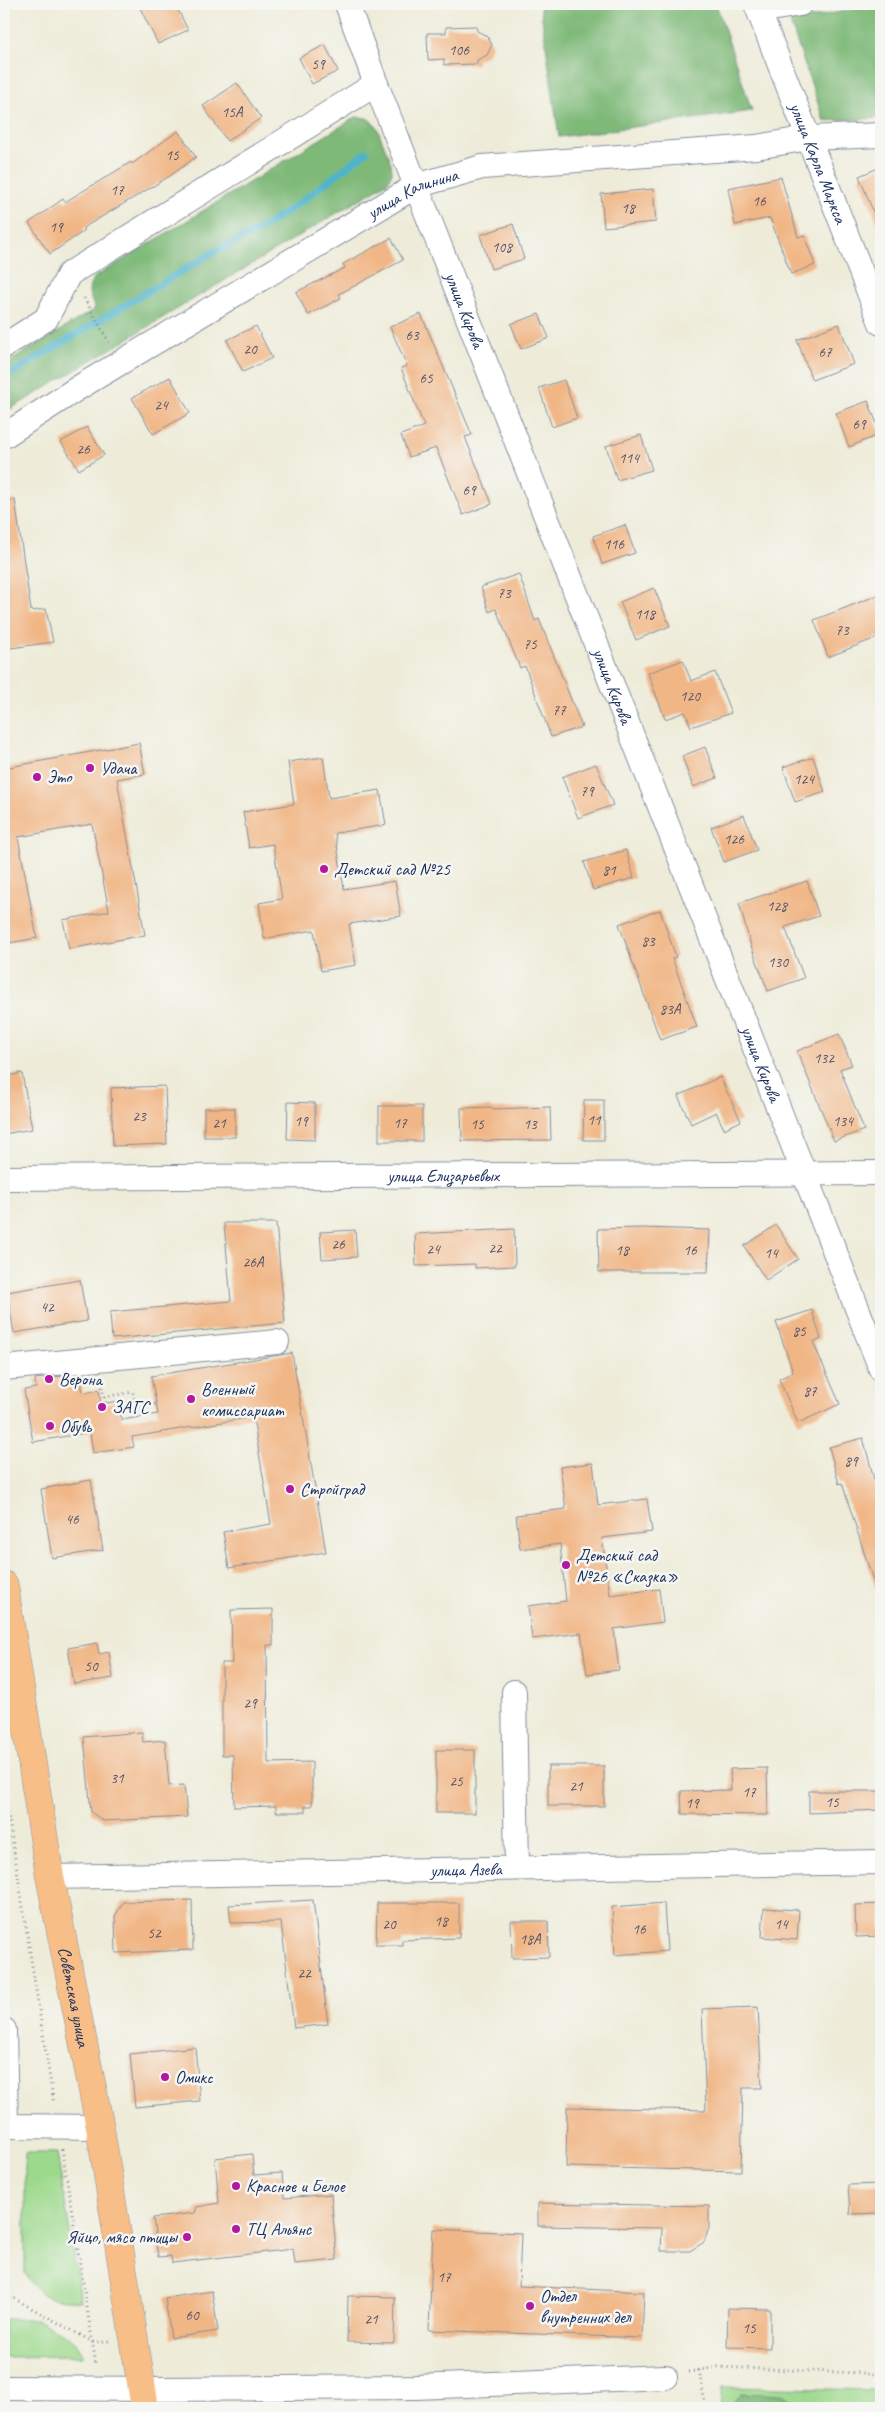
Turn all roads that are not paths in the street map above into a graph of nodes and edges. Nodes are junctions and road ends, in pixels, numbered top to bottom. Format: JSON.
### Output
{"nodes":[{"id":1,"x":347,"y":4,"type":"edge"},
{"id":2,"x":800,"y":4,"type":"edge"},
{"id":3,"x":758,"y":8,"type":"edge"},
{"id":4,"x":376,"y":84,"type":"junction"},
{"id":5,"x":881,"y":135,"type":"edge"},
{"id":6,"x":809,"y":138,"type":"junction"},
{"id":7,"x":416,"y":186,"type":"junction"},
{"id":8,"x":881,"y":323,"type":"edge"},
{"id":9,"x":4,"y":346,"type":"edge"},
{"id":10,"x":4,"y":436,"type":"edge"},
{"id":11,"x":804,"y":1172,"type":"junction"},
{"id":12,"x":881,"y":1173,"type":"edge"},
{"id":13,"x":4,"y":1178,"type":"edge"},
{"id":14,"x":277,"y":1342,"type":"dead end"},
{"id":15,"x":4,"y":1368,"type":"edge"},
{"id":16,"x":881,"y":1369,"type":"edge"},
{"id":17,"x":4,"y":1585,"type":"edge"},
{"id":18,"x":514,"y":1692,"type":"dead end"},
{"id":19,"x":881,"y":1862,"type":"edge"},
{"id":20,"x":517,"y":1868,"type":"junction"},
{"id":21,"x":50,"y":1878,"type":"junction"},
{"id":22,"x":4,"y":2030,"type":"edge"},
{"id":23,"x":100,"y":2127,"type":"junction"},
{"id":24,"x":665,"y":2377,"type":"road end"},
{"id":25,"x":4,"y":2388,"type":"edge"},
{"id":26,"x":143,"y":2399,"type":"edge"}],
"edges":[{"from":1,"to":4,"type":"street","name":"улица Кирова"},
{"from":2,"to":3,"type":"street"},
{"from":3,"to":6,"type":"street","name":"улица Карла Маркса"},
{"from":4,"to":7,"type":"street","name":"улица Кирова"},
{"from":4,"to":9,"type":"street"},
{"from":5,"to":6,"type":"street","name":"улица Калинина"},
{"from":6,"to":7,"type":"street","name":"улица Калинина"},
{"from":6,"to":8,"type":"street","name":"улица Карла Маркса"},
{"from":7,"to":10,"type":"street","name":"улица Калинина"},
{"from":7,"to":11,"type":"street","name":"улица Кирова"},
{"from":11,"to":12,"type":"street","name":"улица Елизарьевых"},
{"from":11,"to":13,"type":"street","name":"улица Елизарьевых"},
{"from":11,"to":16,"type":"street","name":"улица Кирова"},
{"from":14,"to":15,"type":"street"},
{"from":17,"to":21,"type":"main road","name":"Советская улица"},
{"from":18,"to":20,"type":"street"},
{"from":19,"to":20,"type":"street","name":"улица Азева"},
{"from":20,"to":21,"type":"street","name":"улица Азева"},
{"from":21,"to":23,"type":"main road","name":"Советская улица"},
{"from":22,"to":23,"type":"street"},
{"from":23,"to":26,"type":"main road","name":"Советская улица"},
{"from":24,"to":26,"type":"street"},
{"from":25,"to":26,"type":"street"}]}
